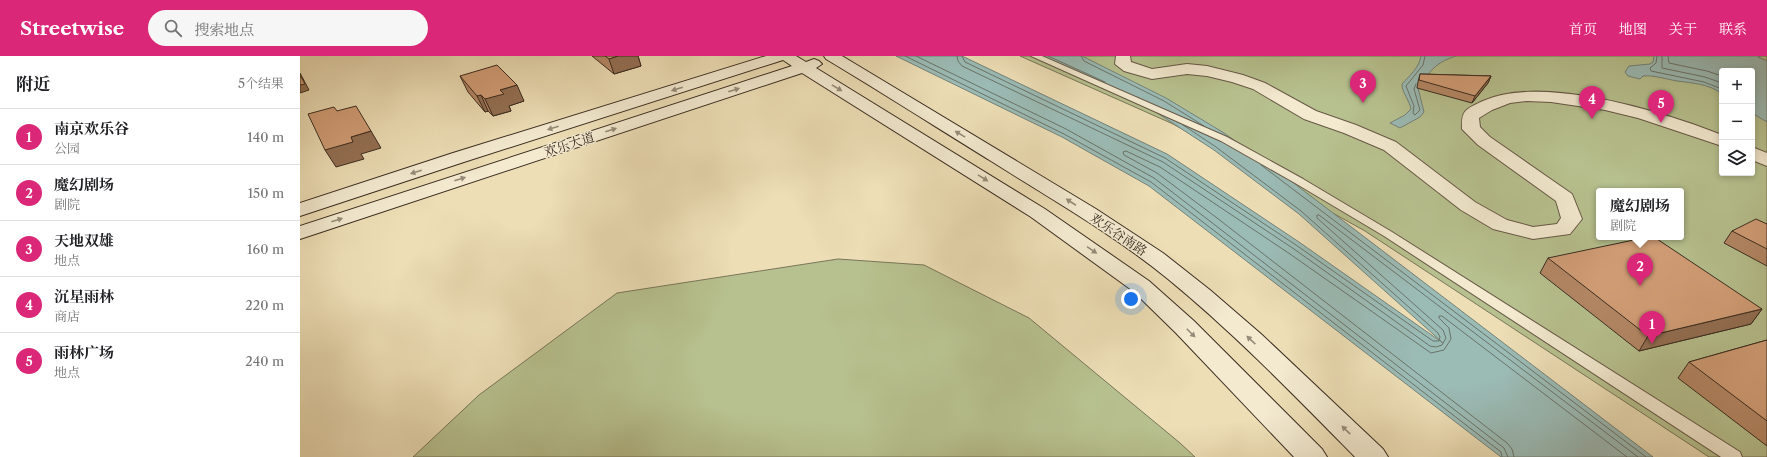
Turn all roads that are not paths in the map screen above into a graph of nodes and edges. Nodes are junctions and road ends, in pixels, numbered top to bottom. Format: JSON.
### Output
{"nodes":[{"id":1,"x":781,"y":56,"type":"edge"},
{"id":2,"x":786,"y":56,"type":"edge"},
{"id":3,"x":1035,"y":56,"type":"edge"},
{"id":4,"x":1123,"y":56,"type":"edge"},
{"id":5,"x":834,"y":57,"type":"edge"},
{"id":6,"x":804,"y":67,"type":"junction"},
{"id":7,"x":640,"y":100,"type":"junction"},
{"id":8,"x":659,"y":114,"type":"junction"},
{"id":9,"x":1719,"y":140,"type":"edge"},
{"id":10,"x":1755,"y":155,"type":"edge"},
{"id":11,"x":1767,"y":160,"type":"edge"},
{"id":12,"x":300,"y":210,"type":"edge"},
{"id":13,"x":300,"y":233,"type":"edge"},
{"id":14,"x":1312,"y":457,"type":"edge"},
{"id":15,"x":1373,"y":457,"type":"edge"},
{"id":16,"x":1734,"y":457,"type":"edge"}],
"edges":[{"from":1,"to":7,"type":"street","name":"欢乐大道","one_way":true},
{"from":2,"to":6,"type":"street"},
{"from":3,"to":16,"type":"lane"},
{"from":4,"to":9,"type":"street"},
{"from":5,"to":6,"type":"street","name":"欢乐大道"},
{"from":15,"to":5,"type":"street","name":"欢乐谷南路","one_way":true},
{"from":8,"to":6,"type":"street","name":"欢乐大道","one_way":true},
{"from":6,"to":14,"type":"street","one_way":true},
{"from":7,"to":8,"type":"street"},
{"from":7,"to":12,"type":"street","name":"欢乐大道","one_way":true},
{"from":13,"to":8,"type":"street","name":"欢乐大道","one_way":true},
{"from":10,"to":11,"type":"street"}]}
